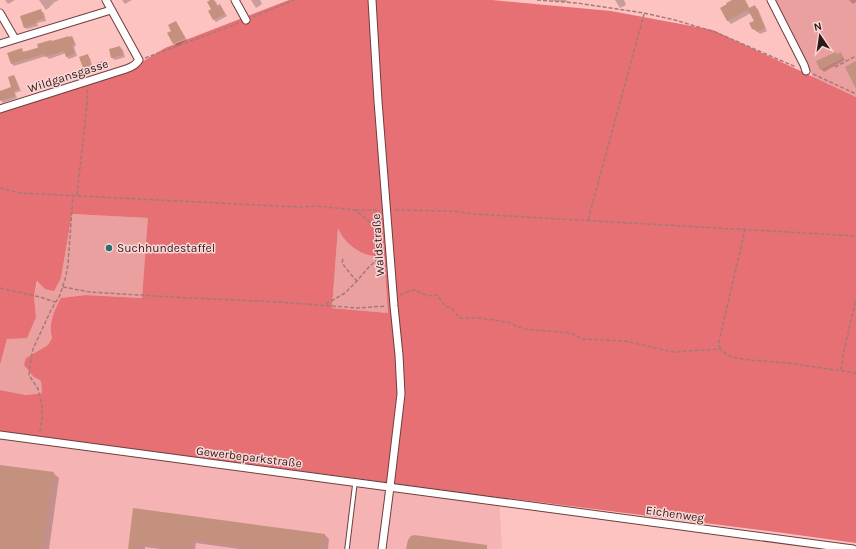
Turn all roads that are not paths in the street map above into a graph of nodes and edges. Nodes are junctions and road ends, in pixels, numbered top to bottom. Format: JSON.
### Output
{"nodes":[{"id":1,"x":106,"y":0,"type":"edge"},
{"id":2,"x":235,"y":0,"type":"edge"},
{"id":3,"x":771,"y":0,"type":"edge"},
{"id":4,"x":372,"y":1,"type":"edge"},
{"id":5,"x":111,"y":10,"type":"junction"},
{"id":6,"x":0,"y":13,"type":"edge"},
{"id":7,"x":246,"y":20,"type":"road end"},
{"id":8,"x":14,"y":39,"type":"junction"},
{"id":9,"x":0,"y":44,"type":"edge"},
{"id":10,"x":806,"y":71,"type":"road end"},
{"id":11,"x":0,"y":109,"type":"edge"},
{"id":12,"x":0,"y":435,"type":"edge"},
{"id":13,"x":356,"y":482,"type":"junction"},
{"id":14,"x":390,"y":487,"type":"junction"},
{"id":15,"x":494,"y":501,"type":"joint"},
{"id":16,"x":347,"y":549,"type":"edge"},
{"id":17,"x":382,"y":549,"type":"edge"},
{"id":18,"x":853,"y":549,"type":"edge"}],
"edges":[{"from":1,"to":5,"type":"street"},
{"from":2,"to":7,"type":"street"},
{"from":3,"to":10,"type":"street"},
{"from":4,"to":14,"type":"street","name":"Waldstraße"},
{"from":5,"to":8,"type":"street"},
{"from":5,"to":11,"type":"street","name":"Wildgansgasse"},
{"from":6,"to":8,"type":"street"},
{"from":8,"to":9,"type":"street"},
{"from":12,"to":13,"type":"street","name":"Gewerbeparkstraße"},
{"from":13,"to":14,"type":"street","name":"Gewerbeparkstraße"},
{"from":13,"to":16,"type":"lane"},
{"from":14,"to":15,"type":"street","name":"Gewerbeparkstraße"},
{"from":14,"to":17,"type":"street","name":"Waldstraße"},
{"from":15,"to":18,"type":"street","name":"Eichenweg"}]}
